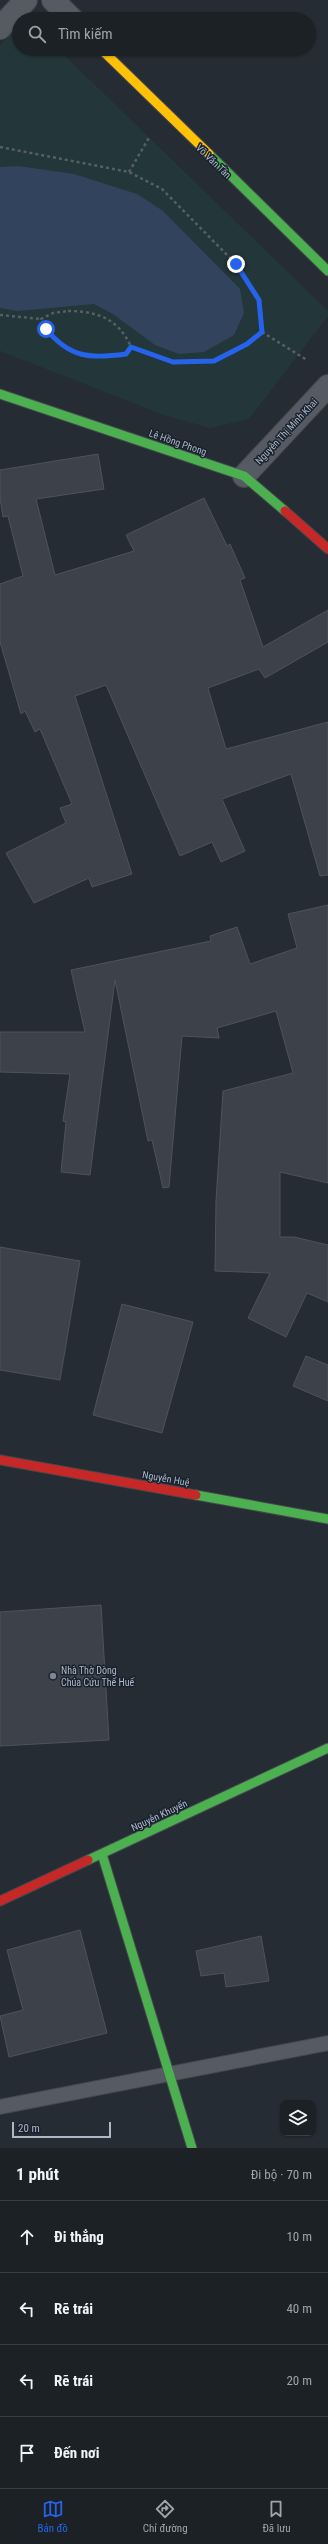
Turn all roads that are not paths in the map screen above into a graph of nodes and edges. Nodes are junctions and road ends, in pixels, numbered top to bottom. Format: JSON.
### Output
{"nodes":[{"id":1,"x":26,"y":0,"type":"edge"},
{"id":2,"x":53,"y":0,"type":"edge"},
{"id":3,"x":15,"y":12,"type":"edge"},
{"id":4,"x":65,"y":12,"type":"edge"},
{"id":5,"x":12,"y":15,"type":"edge"},
{"id":6,"x":0,"y":28,"type":"edge"},
{"id":7,"x":108,"y":56,"type":"edge"},
{"id":8,"x":328,"y":272,"type":"edge"},
{"id":9,"x":328,"y":386,"type":"edge"},
{"id":10,"x":0,"y":394,"type":"edge"},
{"id":11,"x":244,"y":476,"type":"junction"},
{"id":12,"x":328,"y":549,"type":"edge"},
{"id":13,"x":0,"y":1460,"type":"edge"},
{"id":14,"x":328,"y":1519,"type":"edge"},
{"id":15,"x":328,"y":1748,"type":"edge"},
{"id":16,"x":102,"y":1854,"type":"junction"},
{"id":17,"x":0,"y":1901,"type":"edge"},
{"id":18,"x":328,"y":2043,"type":"edge"},
{"id":19,"x":169,"y":2075,"type":"junction"},
{"id":20,"x":0,"y":2106,"type":"edge"},
{"id":21,"x":192,"y":2148,"type":"edge"}],
"edges":[{"from":1,"to":3,"type":"street"},
{"from":2,"to":4,"type":"street"},
{"from":5,"to":6,"type":"street"},
{"from":7,"to":8,"type":"street","name":"Võ Văn Tần"},
{"from":9,"to":11,"type":"street","name":"Nguyễn Thị Minh Khai"},
{"from":10,"to":11,"type":"street","name":"Lê Hồng Phong"},
{"from":11,"to":12,"type":"street","name":"Lê Hồng Phong"},
{"from":13,"to":14,"type":"street","name":"Nguyễn Huệ"},
{"from":15,"to":16,"type":"street","name":"Nguyễn Khuyến"},
{"from":16,"to":17,"type":"street","name":"Nguyễn Khuyến"},
{"from":16,"to":19,"type":"street"},
{"from":18,"to":19,"type":"lane"},
{"from":19,"to":20,"type":"lane"},
{"from":19,"to":21,"type":"street"}]}
